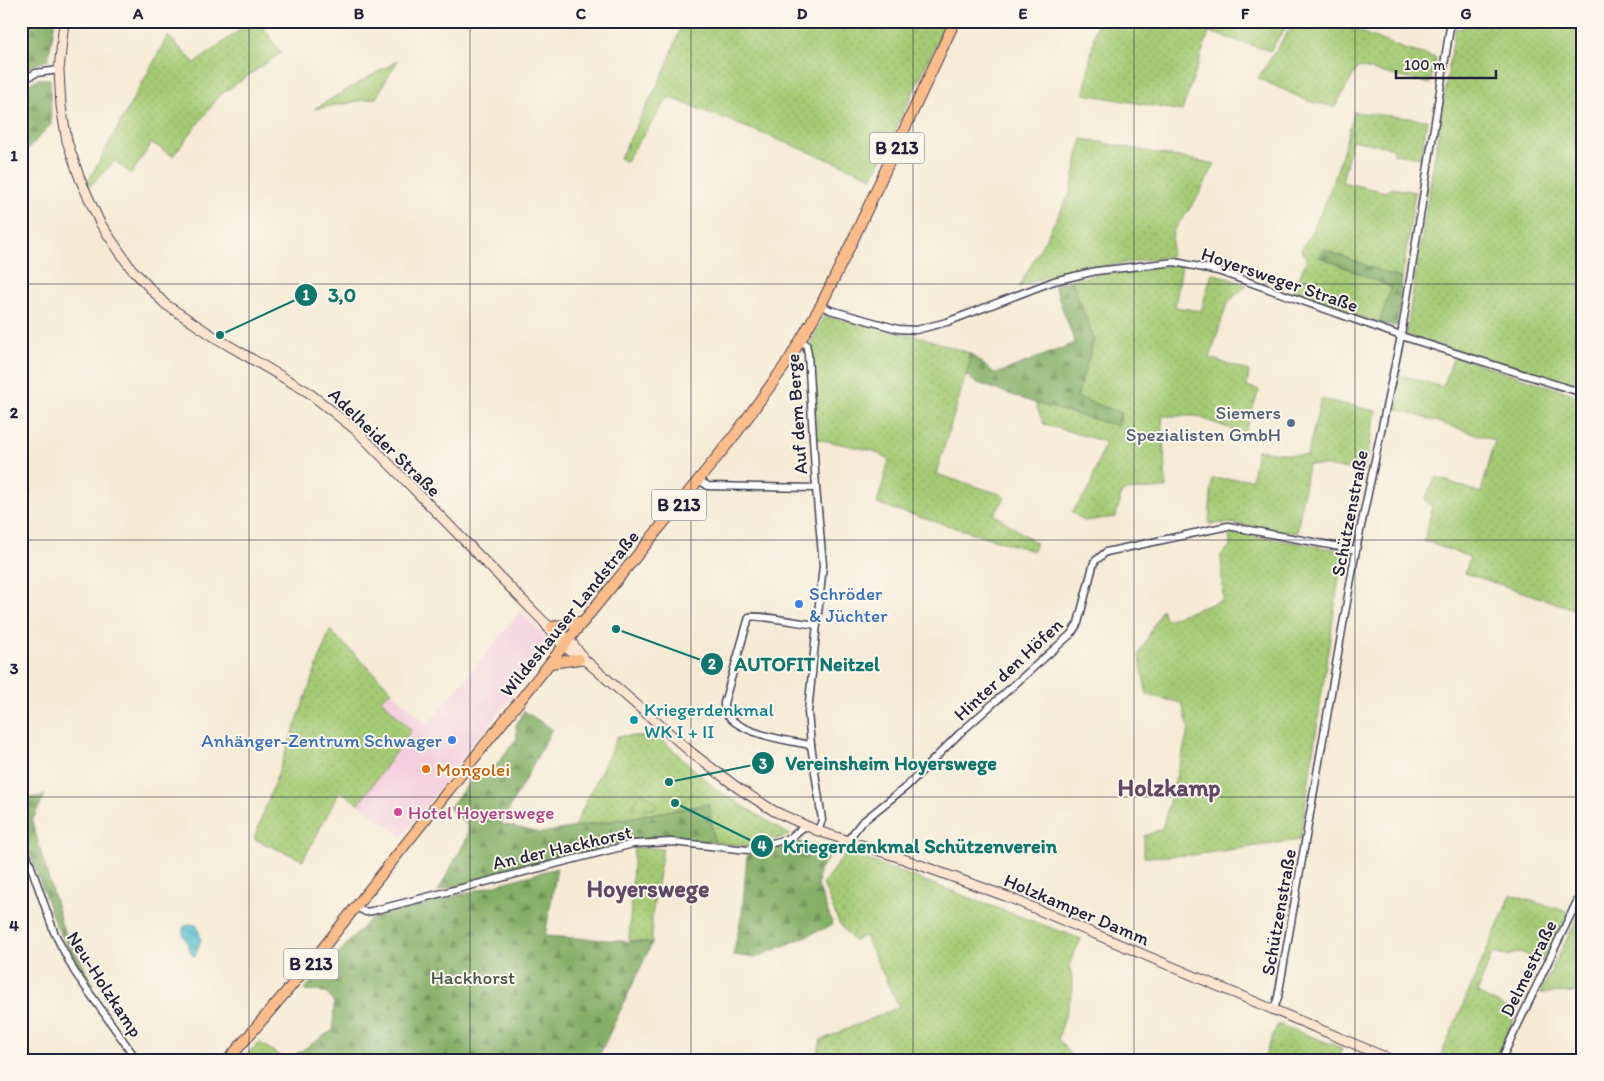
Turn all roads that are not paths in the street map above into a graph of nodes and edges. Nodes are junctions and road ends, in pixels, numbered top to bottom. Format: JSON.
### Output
{"nodes":[{"id":1,"x":64,"y":21,"type":"edge"},
{"id":2,"x":955,"y":21,"type":"edge"},
{"id":3,"x":1450,"y":21,"type":"edge"},
{"id":4,"x":59,"y":70,"type":"junction"},
{"id":5,"x":21,"y":81,"type":"edge"},
{"id":6,"x":820,"y":305,"type":"junction"},
{"id":7,"x":1401,"y":336,"type":"junction"},
{"id":8,"x":801,"y":340,"type":"junction"},
{"id":9,"x":1583,"y":393,"type":"edge"},
{"id":10,"x":699,"y":480,"type":"junction"},
{"id":11,"x":816,"y":488,"type":"junction"},
{"id":12,"x":1356,"y":550,"type":"junction"},
{"id":13,"x":584,"y":621,"type":"junction"},
{"id":14,"x":549,"y":625,"type":"junction"},
{"id":15,"x":817,"y":625,"type":"junction"},
{"id":16,"x":566,"y":643,"type":"junction"},
{"id":17,"x":582,"y":660,"type":"junction"},
{"id":18,"x":551,"y":663,"type":"junction"},
{"id":19,"x":810,"y":745,"type":"junction"},
{"id":20,"x":805,"y":826,"type":"junction"},
{"id":21,"x":818,"y":831,"type":"junction"},
{"id":22,"x":21,"y":838,"type":"edge"},
{"id":23,"x":847,"y":841,"type":"junction"},
{"id":24,"x":1583,"y":889,"type":"edge"},
{"id":25,"x":356,"y":907,"type":"junction"},
{"id":26,"x":1274,"y":1010,"type":"junction"},
{"id":27,"x":137,"y":1060,"type":"edge"},
{"id":28,"x":228,"y":1060,"type":"edge"},
{"id":29,"x":1392,"y":1060,"type":"edge"},
{"id":30,"x":1501,"y":1060,"type":"edge"}],
"edges":[{"from":1,"to":4,"type":"main road","name":"Adelheider Straße"},
{"from":2,"to":6,"type":"main road","name":"Wildeshauser Landstraße","number":"B 213"},
{"from":3,"to":7,"type":"street","name":"Schützenstraße"},
{"from":4,"to":5,"type":"street"},
{"from":4,"to":14,"type":"main road","name":"Adelheider Straße"},
{"from":6,"to":7,"type":"street","name":"Hoyersweger Straße"},
{"from":6,"to":8,"type":"main road","name":"Wildeshauser Landstraße","number":"B 213"},
{"from":7,"to":9,"type":"street","name":"Hoyersweger Straße"},
{"from":7,"to":12,"type":"street","name":"Schützenstraße"},
{"from":8,"to":10,"type":"main road","name":"Wildeshauser Landstraße","number":"B 213"},
{"from":8,"to":11,"type":"street","name":"Auf dem Berge"},
{"from":10,"to":11,"type":"street","name":"Auf dem Berge"},
{"from":10,"to":13,"type":"main road","name":"Wildeshauser Landstraße","number":"B 213"},
{"from":11,"to":15,"type":"street","name":"Auf dem Berge"},
{"from":12,"to":23,"type":"street","name":"Hinter den Höfen"},
{"from":12,"to":26,"type":"street","name":"Schützenstraße"},
{"from":13,"to":14,"type":"main road"},
{"from":13,"to":16,"type":"main road","name":"Wildeshauser Landstraße","number":"B 213"},
{"from":14,"to":16,"type":"main road","name":"Adelheider Straße"},
{"from":15,"to":19,"type":"street","name":"Auf dem Berge"},
{"from":15,"to":19,"type":"street"},
{"from":16,"to":17,"type":"main road","name":"Holzkamper Damm"},
{"from":16,"to":18,"type":"main road","name":"Wildeshauser Landstraße","number":"B 213"},
{"from":17,"to":18,"type":"main road"},
{"from":17,"to":20,"type":"main road","name":"Holzkamper Damm"},
{"from":18,"to":25,"type":"main road","name":"Wildeshauser Landstraße","number":"B 213"},
{"from":19,"to":21,"type":"street","name":"Auf dem Berge"},
{"from":20,"to":21,"type":"main road","name":"Holzkamper Damm"},
{"from":20,"to":25,"type":"street","name":"An der Hackhorst"},
{"from":21,"to":23,"type":"main road","name":"Holzkamper Damm"},
{"from":22,"to":27,"type":"street","name":"Neu-Holzkamp"},
{"from":23,"to":26,"type":"main road","name":"Holzkamper Damm"},
{"from":24,"to":30,"type":"street","name":"Delmestraße"},
{"from":25,"to":28,"type":"main road","name":"Wildeshauser Landstraße","number":"B 213"},
{"from":26,"to":29,"type":"main road","name":"Holzkamper Damm"}]}
